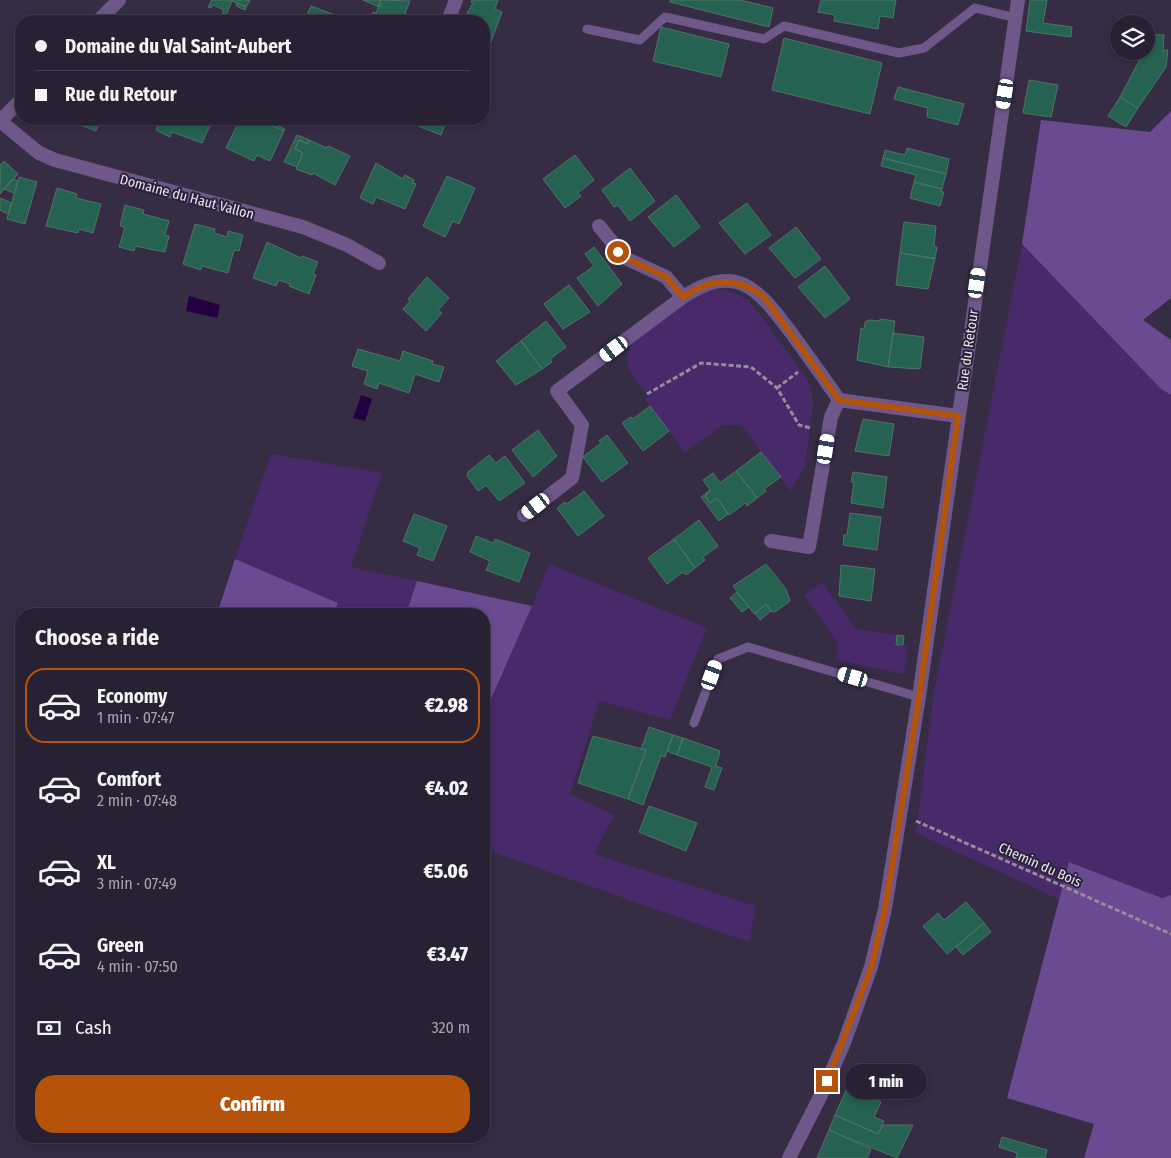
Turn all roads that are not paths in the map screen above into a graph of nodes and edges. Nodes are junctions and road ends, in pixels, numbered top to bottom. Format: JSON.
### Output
{"nodes":[{"id":1,"x":119,"y":0,"type":"edge"},
{"id":2,"x":456,"y":0,"type":"edge"},
{"id":3,"x":1018,"y":0,"type":"edge"},
{"id":4,"x":975,"y":4,"type":"edge"},
{"id":5,"x":104,"y":15,"type":"edge"},
{"id":6,"x":450,"y":15,"type":"edge"},
{"id":7,"x":1016,"y":18,"type":"junction"},
{"id":8,"x":587,"y":29,"type":"dead end"},
{"id":9,"x":15,"y":106,"type":"edge"},
{"id":10,"x":0,"y":121,"type":"edge"},
{"id":11,"x":599,"y":226,"type":"dead end"},
{"id":12,"x":379,"y":263,"type":"dead end"},
{"id":13,"x":683,"y":297,"type":"junction"},
{"id":14,"x":839,"y":400,"type":"junction"},
{"id":15,"x":958,"y":416,"type":"junction"},
{"id":16,"x":524,"y":515,"type":"dead end"},
{"id":17,"x":770,"y":541,"type":"dead end"},
{"id":18,"x":919,"y":697,"type":"junction"},
{"id":19,"x":694,"y":723,"type":"dead end"},
{"id":20,"x":789,"y":1158,"type":"edge"}],
"edges":[{"from":1,"to":5,"type":"street"},
{"from":2,"to":6,"type":"street"},
{"from":3,"to":7,"type":"street","name":"Rue du Retour"},
{"from":4,"to":7,"type":"lane"},
{"from":4,"to":8,"type":"lane"},
{"from":7,"to":15,"type":"street","name":"Rue du Retour"},
{"from":9,"to":10,"type":"street"},
{"from":10,"to":12,"type":"street","name":"Domaine du Haut Vallon"},
{"from":11,"to":13,"type":"street"},
{"from":13,"to":14,"type":"street"},
{"from":13,"to":16,"type":"street"},
{"from":14,"to":15,"type":"street"},
{"from":14,"to":17,"type":"street"},
{"from":15,"to":18,"type":"street","name":"Rue du Retour"},
{"from":18,"to":19,"type":"lane"},
{"from":18,"to":20,"type":"street","name":"Rue du Retour"}]}
